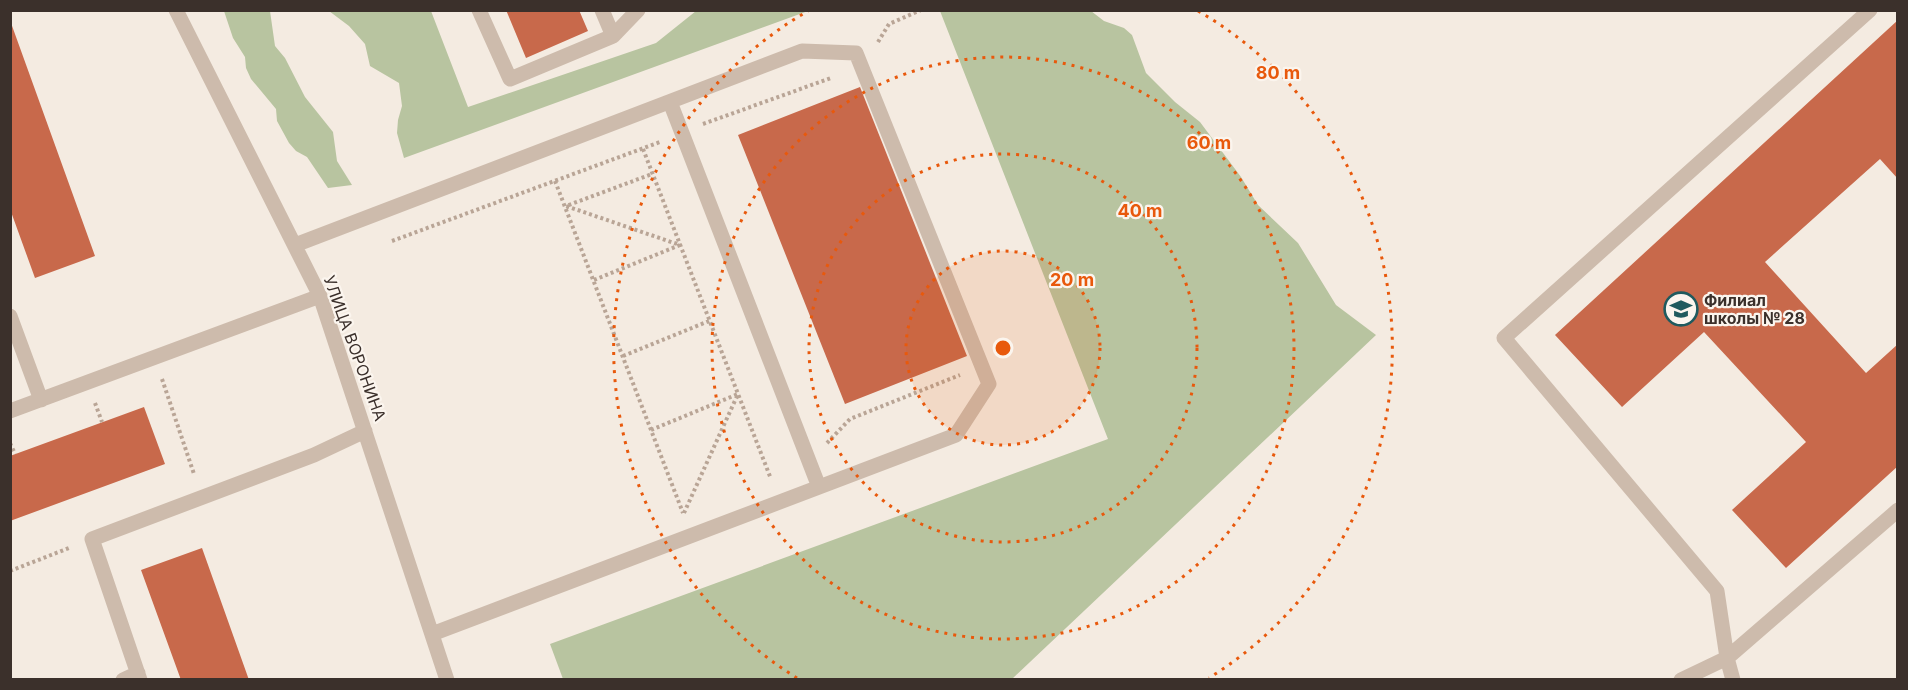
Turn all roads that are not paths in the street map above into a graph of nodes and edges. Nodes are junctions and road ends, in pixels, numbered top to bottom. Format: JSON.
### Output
{"nodes":[{"id":1,"x":177,"y":10,"type":"edge"},
{"id":2,"x":479,"y":10,"type":"edge"},
{"id":3,"x":602,"y":10,"type":"edge"},
{"id":4,"x":638,"y":10,"type":"edge"},
{"id":5,"x":1870,"y":10,"type":"edge"},
{"id":6,"x":613,"y":36,"type":"junction"},
{"id":7,"x":670,"y":102,"type":"junction"},
{"id":8,"x":295,"y":245,"type":"junction"},
{"id":9,"x":320,"y":296,"type":"junction"},
{"id":10,"x":10,"y":316,"type":"edge"},
{"id":11,"x":41,"y":400,"type":"junction"},
{"id":12,"x":10,"y":411,"type":"edge"},
{"id":13,"x":365,"y":431,"type":"junction"},
{"id":14,"x":819,"y":487,"type":"junction"},
{"id":15,"x":1898,"y":510,"type":"edge"},
{"id":16,"x":432,"y":634,"type":"junction"},
{"id":17,"x":1727,"y":658,"type":"junction"},
{"id":18,"x":139,"y":676,"type":"edge"},
{"id":19,"x":123,"y":680,"type":"edge"},
{"id":20,"x":447,"y":680,"type":"edge"},
{"id":21,"x":1682,"y":680,"type":"edge"},
{"id":22,"x":1732,"y":680,"type":"edge"}],
"edges":[{"from":1,"to":8,"type":"street","name":"УЛИЦА ВОРОНИНА"},
{"from":2,"to":6,"type":"street"},
{"from":3,"to":6,"type":"street"},
{"from":4,"to":6,"type":"street"},
{"from":5,"to":17,"type":"street"},
{"from":7,"to":8,"type":"street"},
{"from":7,"to":14,"type":"street"},
{"from":7,"to":14,"type":"street"},
{"from":8,"to":9,"type":"street","name":"УЛИЦА ВОРОНИНА"},
{"from":9,"to":11,"type":"street"},
{"from":9,"to":13,"type":"street","name":"УЛИЦА ВОРОНИНА"},
{"from":10,"to":11,"type":"street"},
{"from":11,"to":12,"type":"street"},
{"from":13,"to":16,"type":"street","name":"УЛИЦА ВОРОНИНА"},
{"from":13,"to":18,"type":"street"},
{"from":14,"to":16,"type":"street"},
{"from":15,"to":17,"type":"street"},
{"from":16,"to":20,"type":"street","name":"УЛИЦА ВОРОНИНА"},
{"from":17,"to":21,"type":"street"},
{"from":17,"to":22,"type":"street"},
{"from":18,"to":19,"type":"street"}]}
